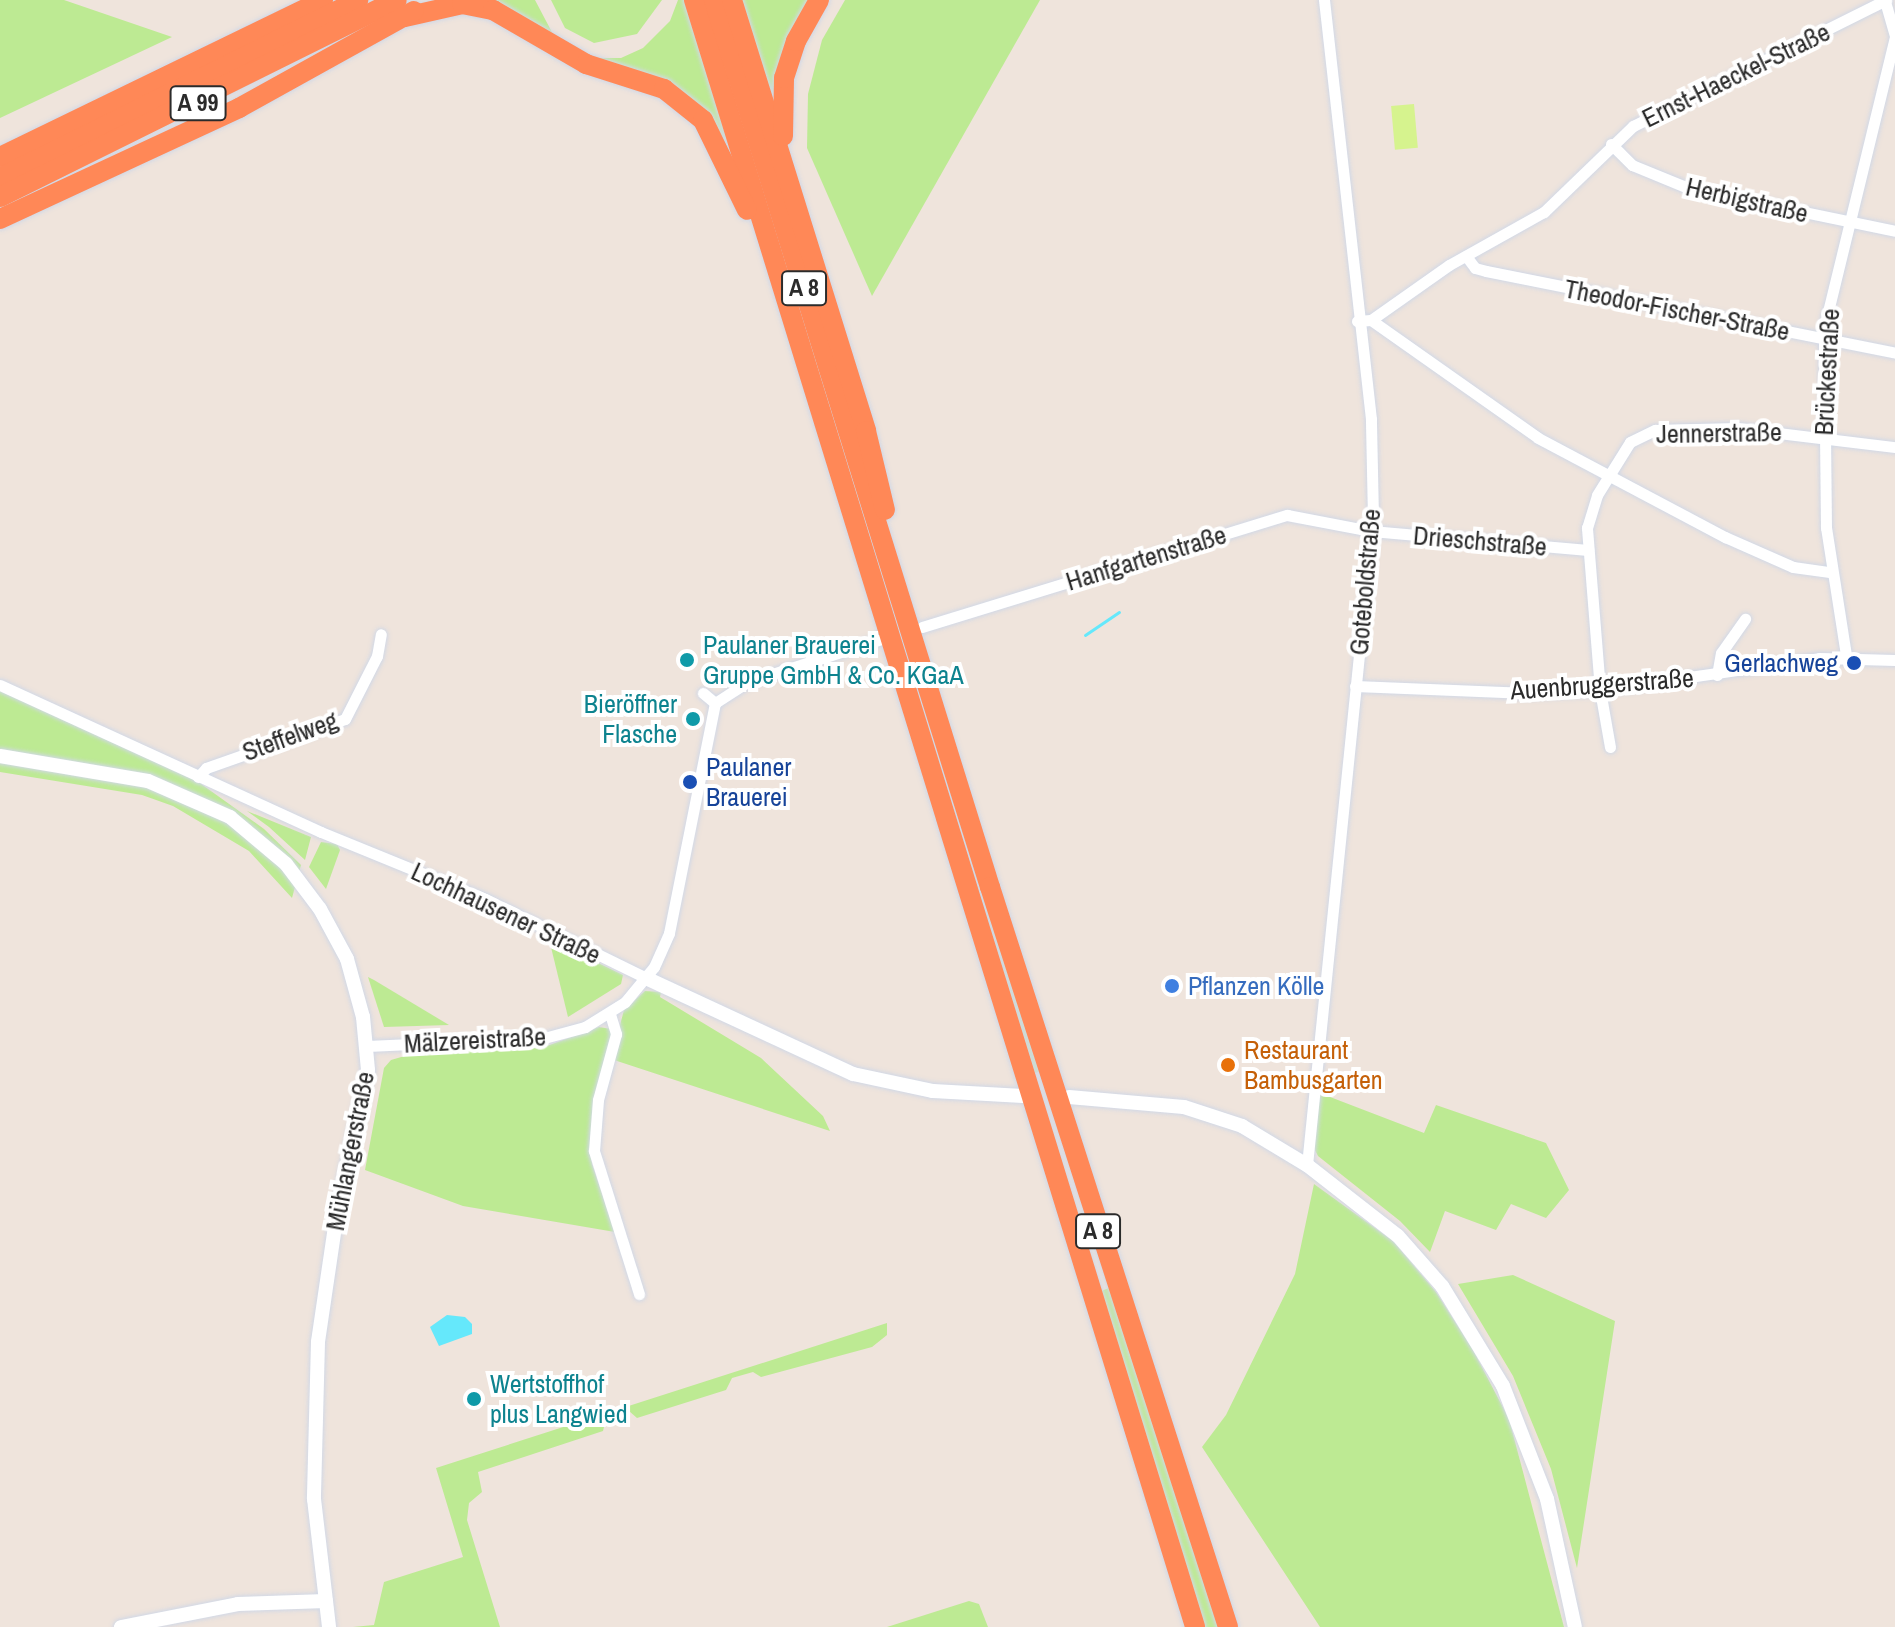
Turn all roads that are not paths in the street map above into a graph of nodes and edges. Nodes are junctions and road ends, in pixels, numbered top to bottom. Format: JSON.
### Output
{"nodes":[{"id":1,"x":323,"y":0,"type":"edge"},
{"id":2,"x":358,"y":0,"type":"edge"},
{"id":3,"x":431,"y":0,"type":"edge"},
{"id":4,"x":694,"y":0,"type":"edge"},
{"id":5,"x":714,"y":0,"type":"edge"},
{"id":6,"x":732,"y":0,"type":"edge"},
{"id":7,"x":819,"y":0,"type":"edge"},
{"id":8,"x":1324,"y":0,"type":"edge"},
{"id":9,"x":1885,"y":0,"type":"edge"},
{"id":10,"x":401,"y":8,"type":"edge"},
{"id":11,"x":1611,"y":144,"type":"junction"},
{"id":12,"x":0,"y":157,"type":"edge"},
{"id":13,"x":0,"y":178,"type":"edge"},
{"id":14,"x":787,"y":178,"type":"junction"},
{"id":15,"x":0,"y":197,"type":"edge"},
{"id":16,"x":0,"y":219,"type":"edge"},
{"id":17,"x":1848,"y":222,"type":"junction"},
{"id":18,"x":1895,"y":231,"type":"edge"},
{"id":19,"x":1466,"y":256,"type":"junction"},
{"id":20,"x":774,"y":259,"type":"junction"},
{"id":21,"x":1371,"y":320,"type":"junction"},
{"id":22,"x":1357,"y":321,"type":"junction"},
{"id":23,"x":1824,"y":340,"type":"junction"},
{"id":24,"x":1895,"y":353,"type":"edge"},
{"id":25,"x":1823,"y":435,"type":"junction"},
{"id":26,"x":1895,"y":447,"type":"edge"},
{"id":27,"x":1609,"y":474,"type":"junction"},
{"id":28,"x":1371,"y":531,"type":"junction"},
{"id":29,"x":1588,"y":550,"type":"junction"},
{"id":30,"x":1830,"y":572,"type":"junction"},
{"id":31,"x":894,"y":577,"type":"junction"},
{"id":32,"x":1745,"y":619,"type":"dead end"},
{"id":33,"x":922,"y":627,"type":"dead end"},
{"id":34,"x":381,"y":634,"type":"dead end"},
{"id":35,"x":879,"y":640,"type":"dead end"},
{"id":36,"x":1846,"y":655,"type":"junction"},
{"id":37,"x":1895,"y":660,"type":"edge"},
{"id":38,"x":1717,"y":675,"type":"junction"},
{"id":39,"x":0,"y":685,"type":"edge"},
{"id":40,"x":1355,"y":686,"type":"junction"},
{"id":41,"x":1600,"y":690,"type":"junction"},
{"id":42,"x":703,"y":693,"type":"dead end"},
{"id":43,"x":715,"y":703,"type":"junction"},
{"id":44,"x":1610,"y":747,"type":"dead end"},
{"id":45,"x":0,"y":756,"type":"edge"},
{"id":46,"x":198,"y":777,"type":"junction"},
{"id":47,"x":646,"y":978,"type":"junction"},
{"id":48,"x":610,"y":1014,"type":"junction"},
{"id":49,"x":367,"y":1046,"type":"junction"},
{"id":50,"x":1023,"y":1096,"type":"dead end"},
{"id":51,"x":1069,"y":1097,"type":"dead end"},
{"id":52,"x":1307,"y":1165,"type":"junction"},
{"id":53,"x":639,"y":1294,"type":"dead end"},
{"id":54,"x":326,"y":1601,"type":"junction"},
{"id":55,"x":121,"y":1627,"type":"edge"},
{"id":56,"x":329,"y":1627,"type":"edge"},
{"id":57,"x":1195,"y":1627,"type":"edge"},
{"id":58,"x":1228,"y":1627,"type":"edge"},
{"id":59,"x":1575,"y":1627,"type":"edge"}],
"edges":[{"from":1,"to":12,"type":"highway"},
{"from":2,"to":13,"type":"highway","number":"A 99"},
{"from":3,"to":10,"type":"highway"},
{"from":4,"to":20,"type":"highway","number":"A 8"},
{"from":5,"to":31,"type":"highway","number":"A 8"},
{"from":6,"to":14,"type":"highway"},
{"from":7,"to":14,"type":"highway"},
{"from":8,"to":22,"type":"street","name":"Goteboldstraße"},
{"from":9,"to":11,"type":"street","name":"Ernst-Haeckel-Straße"},
{"from":9,"to":17,"type":"street","name":"Brückestraße"},
{"from":10,"to":15,"type":"highway","number":"A 99"},
{"from":10,"to":16,"type":"highway"},
{"from":10,"to":20,"type":"highway"},
{"from":11,"to":17,"type":"street","name":"Herbigstraße"},
{"from":11,"to":19,"type":"street","name":"Ernst-Haeckel-Straße"},
{"from":14,"to":31,"type":"highway"},
{"from":17,"to":18,"type":"street","name":"Herbigstraße"},
{"from":17,"to":23,"type":"street","name":"Brückestraße"},
{"from":19,"to":21,"type":"street","name":"Ernst-Haeckel-Straße"},
{"from":19,"to":23,"type":"street","name":"Theodor-Fischer-Straße"},
{"from":20,"to":57,"type":"highway","number":"A 8"},
{"from":21,"to":22,"type":"street","name":"Ernst-Haeckel-Straße"},
{"from":21,"to":27,"type":"street"},
{"from":22,"to":28,"type":"street","name":"Goteboldstraße"},
{"from":23,"to":24,"type":"street","name":"Theodor-Fischer-Straße"},
{"from":23,"to":25,"type":"street","name":"Brückestraße"},
{"from":25,"to":26,"type":"street","name":"Jennerstraße"},
{"from":25,"to":27,"type":"street","name":"Jennerstraße"},
{"from":25,"to":30,"type":"street","name":"Brückestraße"},
{"from":27,"to":29,"type":"street","name":"Jennerstraße"},
{"from":27,"to":30,"type":"street"},
{"from":28,"to":29,"type":"street","name":"Drieschstraße"},
{"from":28,"to":33,"type":"street","name":"Hanfgartenstraße"},
{"from":28,"to":40,"type":"street","name":"Goteboldstraße"},
{"from":29,"to":41,"type":"street","name":"Jennerstraße"},
{"from":30,"to":36,"type":"street","name":"Brückestraße"},
{"from":31,"to":58,"type":"highway","number":"A 8"},
{"from":32,"to":38,"type":"street"},
{"from":34,"to":46,"type":"street","name":"Steffelweg"},
{"from":35,"to":43,"type":"street"},
{"from":36,"to":37,"type":"street","name":"Auenbruggerstraße"},
{"from":36,"to":38,"type":"street","name":"Auenbruggerstraße"},
{"from":38,"to":41,"type":"street","name":"Auenbruggerstraße"},
{"from":39,"to":46,"type":"street","name":"Lochhausener Straße"},
{"from":40,"to":41,"type":"street","name":"Auenbruggerstraße"},
{"from":40,"to":52,"type":"street","name":"Goteboldstraße"},
{"from":41,"to":44,"type":"street","name":"Jennerstraße"},
{"from":42,"to":43,"type":"street"},
{"from":43,"to":47,"type":"street","name":"Mälzereistraße"},
{"from":45,"to":49,"type":"street","name":"Mühlangerstraße"},
{"from":46,"to":47,"type":"street","name":"Lochhausener Straße"},
{"from":47,"to":48,"type":"street","name":"Mälzereistraße"},
{"from":47,"to":50,"type":"street","name":"Lochhausener Straße"},
{"from":48,"to":49,"type":"street","name":"Mälzereistraße"},
{"from":48,"to":53,"type":"street"},
{"from":49,"to":54,"type":"street","name":"Mühlangerstraße"},
{"from":51,"to":52,"type":"street"},
{"from":52,"to":59,"type":"street"},
{"from":54,"to":55,"type":"street"},
{"from":54,"to":56,"type":"street","name":"Mühlangerstraße"}]}
